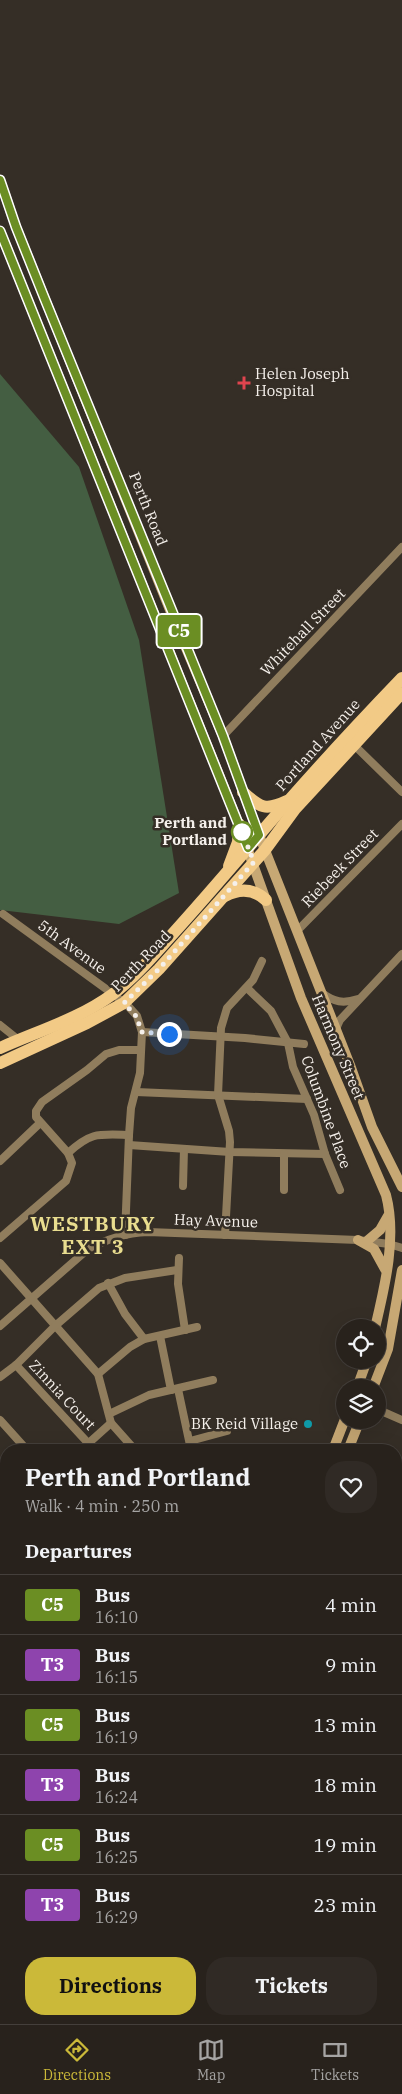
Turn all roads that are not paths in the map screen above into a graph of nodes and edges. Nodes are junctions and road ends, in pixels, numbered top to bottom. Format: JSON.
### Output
{"nodes":[{"id":1,"x":0,"y":180,"type":"edge"},
{"id":2,"x":0,"y":231,"type":"edge"},
{"id":3,"x":402,"y":547,"type":"edge"},
{"id":4,"x":402,"y":678,"type":"edge"},
{"id":5,"x":402,"y":693,"type":"edge"},
{"id":6,"x":223,"y":736,"type":"junction"},
{"id":7,"x":349,"y":741,"type":"junction"},
{"id":8,"x":244,"y":792,"type":"junction"},
{"id":9,"x":402,"y":792,"type":"edge"},
{"id":10,"x":291,"y":799,"type":"junction"},
{"id":11,"x":239,"y":824,"type":"junction"},
{"id":12,"x":402,"y":824,"type":"edge"},
{"id":13,"x":259,"y":835,"type":"junction"},
{"id":14,"x":248,"y":848,"type":"junction"},
{"id":15,"x":265,"y":850,"type":"junction"},
{"id":16,"x":254,"y":862,"type":"junction"},
{"id":17,"x":226,"y":876,"type":"junction"},
{"id":18,"x":222,"y":897,"type":"junction"},
{"id":19,"x":266,"y":900,"type":"junction"},
{"id":20,"x":3,"y":914,"type":"dead end"},
{"id":21,"x":297,"y":931,"type":"junction"},
{"id":22,"x":402,"y":954,"type":"edge"},
{"id":23,"x":262,"y":961,"type":"dead end"},
{"id":24,"x":247,"y":988,"type":"junction"},
{"id":25,"x":321,"y":992,"type":"junction"},
{"id":26,"x":112,"y":994,"type":"junction"},
{"id":27,"x":360,"y":999,"type":"junction"},
{"id":28,"x":124,"y":1003,"type":"junction"},
{"id":29,"x":0,"y":1025,"type":"edge"},
{"id":30,"x":336,"y":1029,"type":"junction"},
{"id":31,"x":142,"y":1032,"type":"junction"},
{"id":32,"x":220,"y":1036,"type":"junction"},
{"id":33,"x":19,"y":1039,"type":"junction"},
{"id":34,"x":288,"y":1043,"type":"junction"},
{"id":35,"x":304,"y":1044,"type":"dead end"},
{"id":36,"x":0,"y":1048,"type":"edge"},
{"id":37,"x":141,"y":1050,"type":"junction"},
{"id":38,"x":26,"y":1051,"type":"junction"},
{"id":39,"x":0,"y":1063,"type":"edge"},
{"id":40,"x":136,"y":1092,"type":"junction"},
{"id":41,"x":218,"y":1095,"type":"junction"},
{"id":42,"x":307,"y":1099,"type":"junction"},
{"id":43,"x":40,"y":1123,"type":"junction"},
{"id":44,"x":128,"y":1135,"type":"junction"},
{"id":45,"x":129,"y":1145,"type":"junction"},
{"id":46,"x":184,"y":1149,"type":"junction"},
{"id":47,"x":230,"y":1152,"type":"junction"},
{"id":48,"x":68,"y":1153,"type":"junction"},
{"id":49,"x":284,"y":1154,"type":"junction"},
{"id":50,"x":326,"y":1154,"type":"junction"},
{"id":51,"x":0,"y":1160,"type":"edge"},
{"id":52,"x":183,"y":1186,"type":"dead end"},
{"id":53,"x":402,"y":1187,"type":"edge"},
{"id":54,"x":284,"y":1190,"type":"dead end"},
{"id":55,"x":340,"y":1190,"type":"dead end"},
{"id":56,"x":390,"y":1208,"type":"junction"},
{"id":57,"x":125,"y":1235,"type":"junction"},
{"id":58,"x":225,"y":1235,"type":"junction"},
{"id":59,"x":0,"y":1238,"type":"edge"},
{"id":60,"x":362,"y":1241,"type":"junction"},
{"id":61,"x":389,"y":1244,"type":"junction"},
{"id":62,"x":402,"y":1248,"type":"edge"},
{"id":63,"x":179,"y":1258,"type":"dead end"},
{"id":64,"x":0,"y":1264,"type":"edge"},
{"id":65,"x":177,"y":1270,"type":"junction"},
{"id":66,"x":386,"y":1270,"type":"junction"},
{"id":67,"x":402,"y":1275,"type":"edge"},
{"id":68,"x":108,"y":1283,"type":"junction"},
{"id":69,"x":31,"y":1299,"type":"junction"},
{"id":70,"x":378,"y":1319,"type":"edge"},
{"id":71,"x":0,"y":1326,"type":"edge"},
{"id":72,"x":55,"y":1326,"type":"junction"},
{"id":73,"x":197,"y":1327,"type":"dead end"},
{"id":74,"x":185,"y":1330,"type":"junction"},
{"id":75,"x":160,"y":1336,"type":"junction"},
{"id":76,"x":144,"y":1339,"type":"junction"},
{"id":77,"x":16,"y":1365,"type":"junction"},
{"id":78,"x":98,"y":1374,"type":"junction"},
{"id":79,"x":0,"y":1376,"type":"edge"},
{"id":80,"x":376,"y":1379,"type":"edge"},
{"id":81,"x":213,"y":1380,"type":"dead end"},
{"id":82,"x":174,"y":1389,"type":"junction"},
{"id":83,"x":386,"y":1413,"type":"edge"},
{"id":84,"x":109,"y":1414,"type":"junction"},
{"id":85,"x":0,"y":1420,"type":"edge"},
{"id":86,"x":402,"y":1420,"type":"edge"},
{"id":87,"x":111,"y":1423,"type":"junction"},
{"id":88,"x":341,"y":1429,"type":"edge"},
{"id":89,"x":356,"y":1429,"type":"edge"},
{"id":90,"x":227,"y":1431,"type":"dead end"},
{"id":91,"x":190,"y":1441,"type":"junction"},
{"id":92,"x":88,"y":1443,"type":"joint"},
{"id":93,"x":22,"y":1444,"type":"edge"},
{"id":94,"x":130,"y":1444,"type":"edge"},
{"id":95,"x":190,"y":1444,"type":"edge"},
{"id":96,"x":335,"y":1444,"type":"edge"},
{"id":97,"x":350,"y":1444,"type":"edge"}],
"edges":[{"from":1,"to":6,"type":"main road","name":"Perth Road"},
{"from":2,"to":11,"type":"main road"},
{"from":3,"to":6,"type":"street","name":"Whitehall Street"},
{"from":4,"to":7,"type":"main road","name":"Portland Avenue"},
{"from":5,"to":7,"type":"main road","name":"Portland Avenue"},
{"from":6,"to":8,"type":"main road","name":"Perth Road"},
{"from":7,"to":9,"type":"street"},
{"from":7,"to":10,"type":"main road","name":"Portland Avenue"},
{"from":7,"to":15,"type":"main road","name":"Portland Avenue"},
{"from":8,"to":10,"type":"main road"},
{"from":8,"to":13,"type":"main road","name":"Perth Road"},
{"from":10,"to":13,"type":"main road","name":"Portland Avenue"},
{"from":11,"to":14,"type":"main road"},
{"from":11,"to":17,"type":"main road"},
{"from":12,"to":21,"type":"street","name":"Riebeek Street"},
{"from":13,"to":14,"type":"main road","name":"Perth Road"},
{"from":13,"to":15,"type":"main road","name":"Harmony Street"},
{"from":14,"to":16,"type":"main road"},
{"from":14,"to":17,"type":"main road","name":"Perth Road"},
{"from":15,"to":16,"type":"main road","name":"Perth Road"},
{"from":15,"to":21,"type":"main road","name":"Harmony Street"},
{"from":16,"to":18,"type":"main road","name":"Perth Road"},
{"from":16,"to":19,"type":"main road","name":"Harmony Street"},
{"from":17,"to":26,"type":"main road","name":"Perth Road"},
{"from":18,"to":19,"type":"main road"},
{"from":18,"to":28,"type":"main road","name":"Perth Road"},
{"from":19,"to":56,"type":"main road","name":"Harmony Street"},
{"from":20,"to":26,"type":"street","name":"5th Avenue"},
{"from":21,"to":25,"type":"main road","name":"Harmony Street"},
{"from":22,"to":27,"type":"street"},
{"from":23,"to":24,"type":"street"},
{"from":24,"to":32,"type":"street"},
{"from":24,"to":34,"type":"street","name":"Columbine Place"},
{"from":25,"to":27,"type":"street"},
{"from":25,"to":30,"type":"main road","name":"Harmony Street"},
{"from":26,"to":28,"type":"street","name":"5th Avenue"},
{"from":26,"to":33,"type":"main road","name":"Perth Road"},
{"from":27,"to":30,"type":"street"},
{"from":28,"to":31,"type":"street","name":"5th Avenue"},
{"from":28,"to":38,"type":"main road","name":"Perth Road"},
{"from":29,"to":33,"type":"street"},
{"from":30,"to":53,"type":"main road","name":"Harmony Street"},
{"from":31,"to":32,"type":"street"},
{"from":31,"to":37,"type":"street"},
{"from":32,"to":34,"type":"street"},
{"from":32,"to":41,"type":"street"},
{"from":33,"to":36,"type":"main road","name":"Perth Road"},
{"from":33,"to":38,"type":"street"},
{"from":34,"to":35,"type":"street","name":"Columbine Place"},
{"from":34,"to":42,"type":"street","name":"Columbine Place"},
{"from":37,"to":40,"type":"street"},
{"from":37,"to":43,"type":"street"},
{"from":38,"to":39,"type":"main road","name":"Perth Road"},
{"from":40,"to":41,"type":"street"},
{"from":40,"to":44,"type":"street"},
{"from":41,"to":42,"type":"street"},
{"from":41,"to":47,"type":"street"},
{"from":42,"to":50,"type":"street","name":"Columbine Place"},
{"from":43,"to":48,"type":"street"},
{"from":43,"to":51,"type":"street"},
{"from":44,"to":45,"type":"street"},
{"from":44,"to":48,"type":"street"},
{"from":45,"to":46,"type":"street"},
{"from":45,"to":57,"type":"street"},
{"from":46,"to":47,"type":"street"},
{"from":46,"to":52,"type":"street"},
{"from":47,"to":49,"type":"street"},
{"from":47,"to":58,"type":"street"},
{"from":48,"to":59,"type":"street"},
{"from":49,"to":50,"type":"street"},
{"from":49,"to":54,"type":"street"},
{"from":50,"to":55,"type":"street","name":"Columbine Place"},
{"from":56,"to":60,"type":"main road"},
{"from":56,"to":61,"type":"main road","name":"Harmony Street"},
{"from":57,"to":58,"type":"street","name":"Hay Avenue"},
{"from":57,"to":69,"type":"street","name":"Hay Avenue"},
{"from":58,"to":60,"type":"street","name":"Hay Avenue"},
{"from":60,"to":61,"type":"street","name":"Hay Avenue"},
{"from":60,"to":66,"type":"main road"},
{"from":61,"to":62,"type":"street","name":"Hay Avenue"},
{"from":61,"to":66,"type":"main road","name":"Harmony Street"},
{"from":63,"to":65,"type":"street"},
{"from":64,"to":69,"type":"street"},
{"from":65,"to":68,"type":"street"},
{"from":65,"to":74,"type":"street"},
{"from":66,"to":70,"type":"main road","name":"Harmony Street"},
{"from":67,"to":80,"type":"main road"},
{"from":68,"to":72,"type":"street"},
{"from":68,"to":76,"type":"street"},
{"from":69,"to":71,"type":"street","name":"Hay Avenue"},
{"from":69,"to":72,"type":"street"},
{"from":72,"to":77,"type":"street"},
{"from":72,"to":78,"type":"street"},
{"from":73,"to":74,"type":"street"},
{"from":74,"to":75,"type":"street"},
{"from":75,"to":76,"type":"street"},
{"from":75,"to":82,"type":"street"},
{"from":76,"to":78,"type":"street"},
{"from":77,"to":79,"type":"street"},
{"from":77,"to":92,"type":"street","name":"Zinnia Court"},
{"from":78,"to":84,"type":"street"},
{"from":81,"to":82,"type":"street"},
{"from":82,"to":84,"type":"street"},
{"from":82,"to":91,"type":"street"},
{"from":83,"to":86,"type":"street"},
{"from":84,"to":87,"type":"street"},
{"from":85,"to":93,"type":"street"},
{"from":87,"to":92,"type":"street"},
{"from":87,"to":94,"type":"street"},
{"from":88,"to":96,"type":"main road"},
{"from":89,"to":97,"type":"main road"},
{"from":90,"to":91,"type":"street"},
{"from":91,"to":95,"type":"street"}]}
